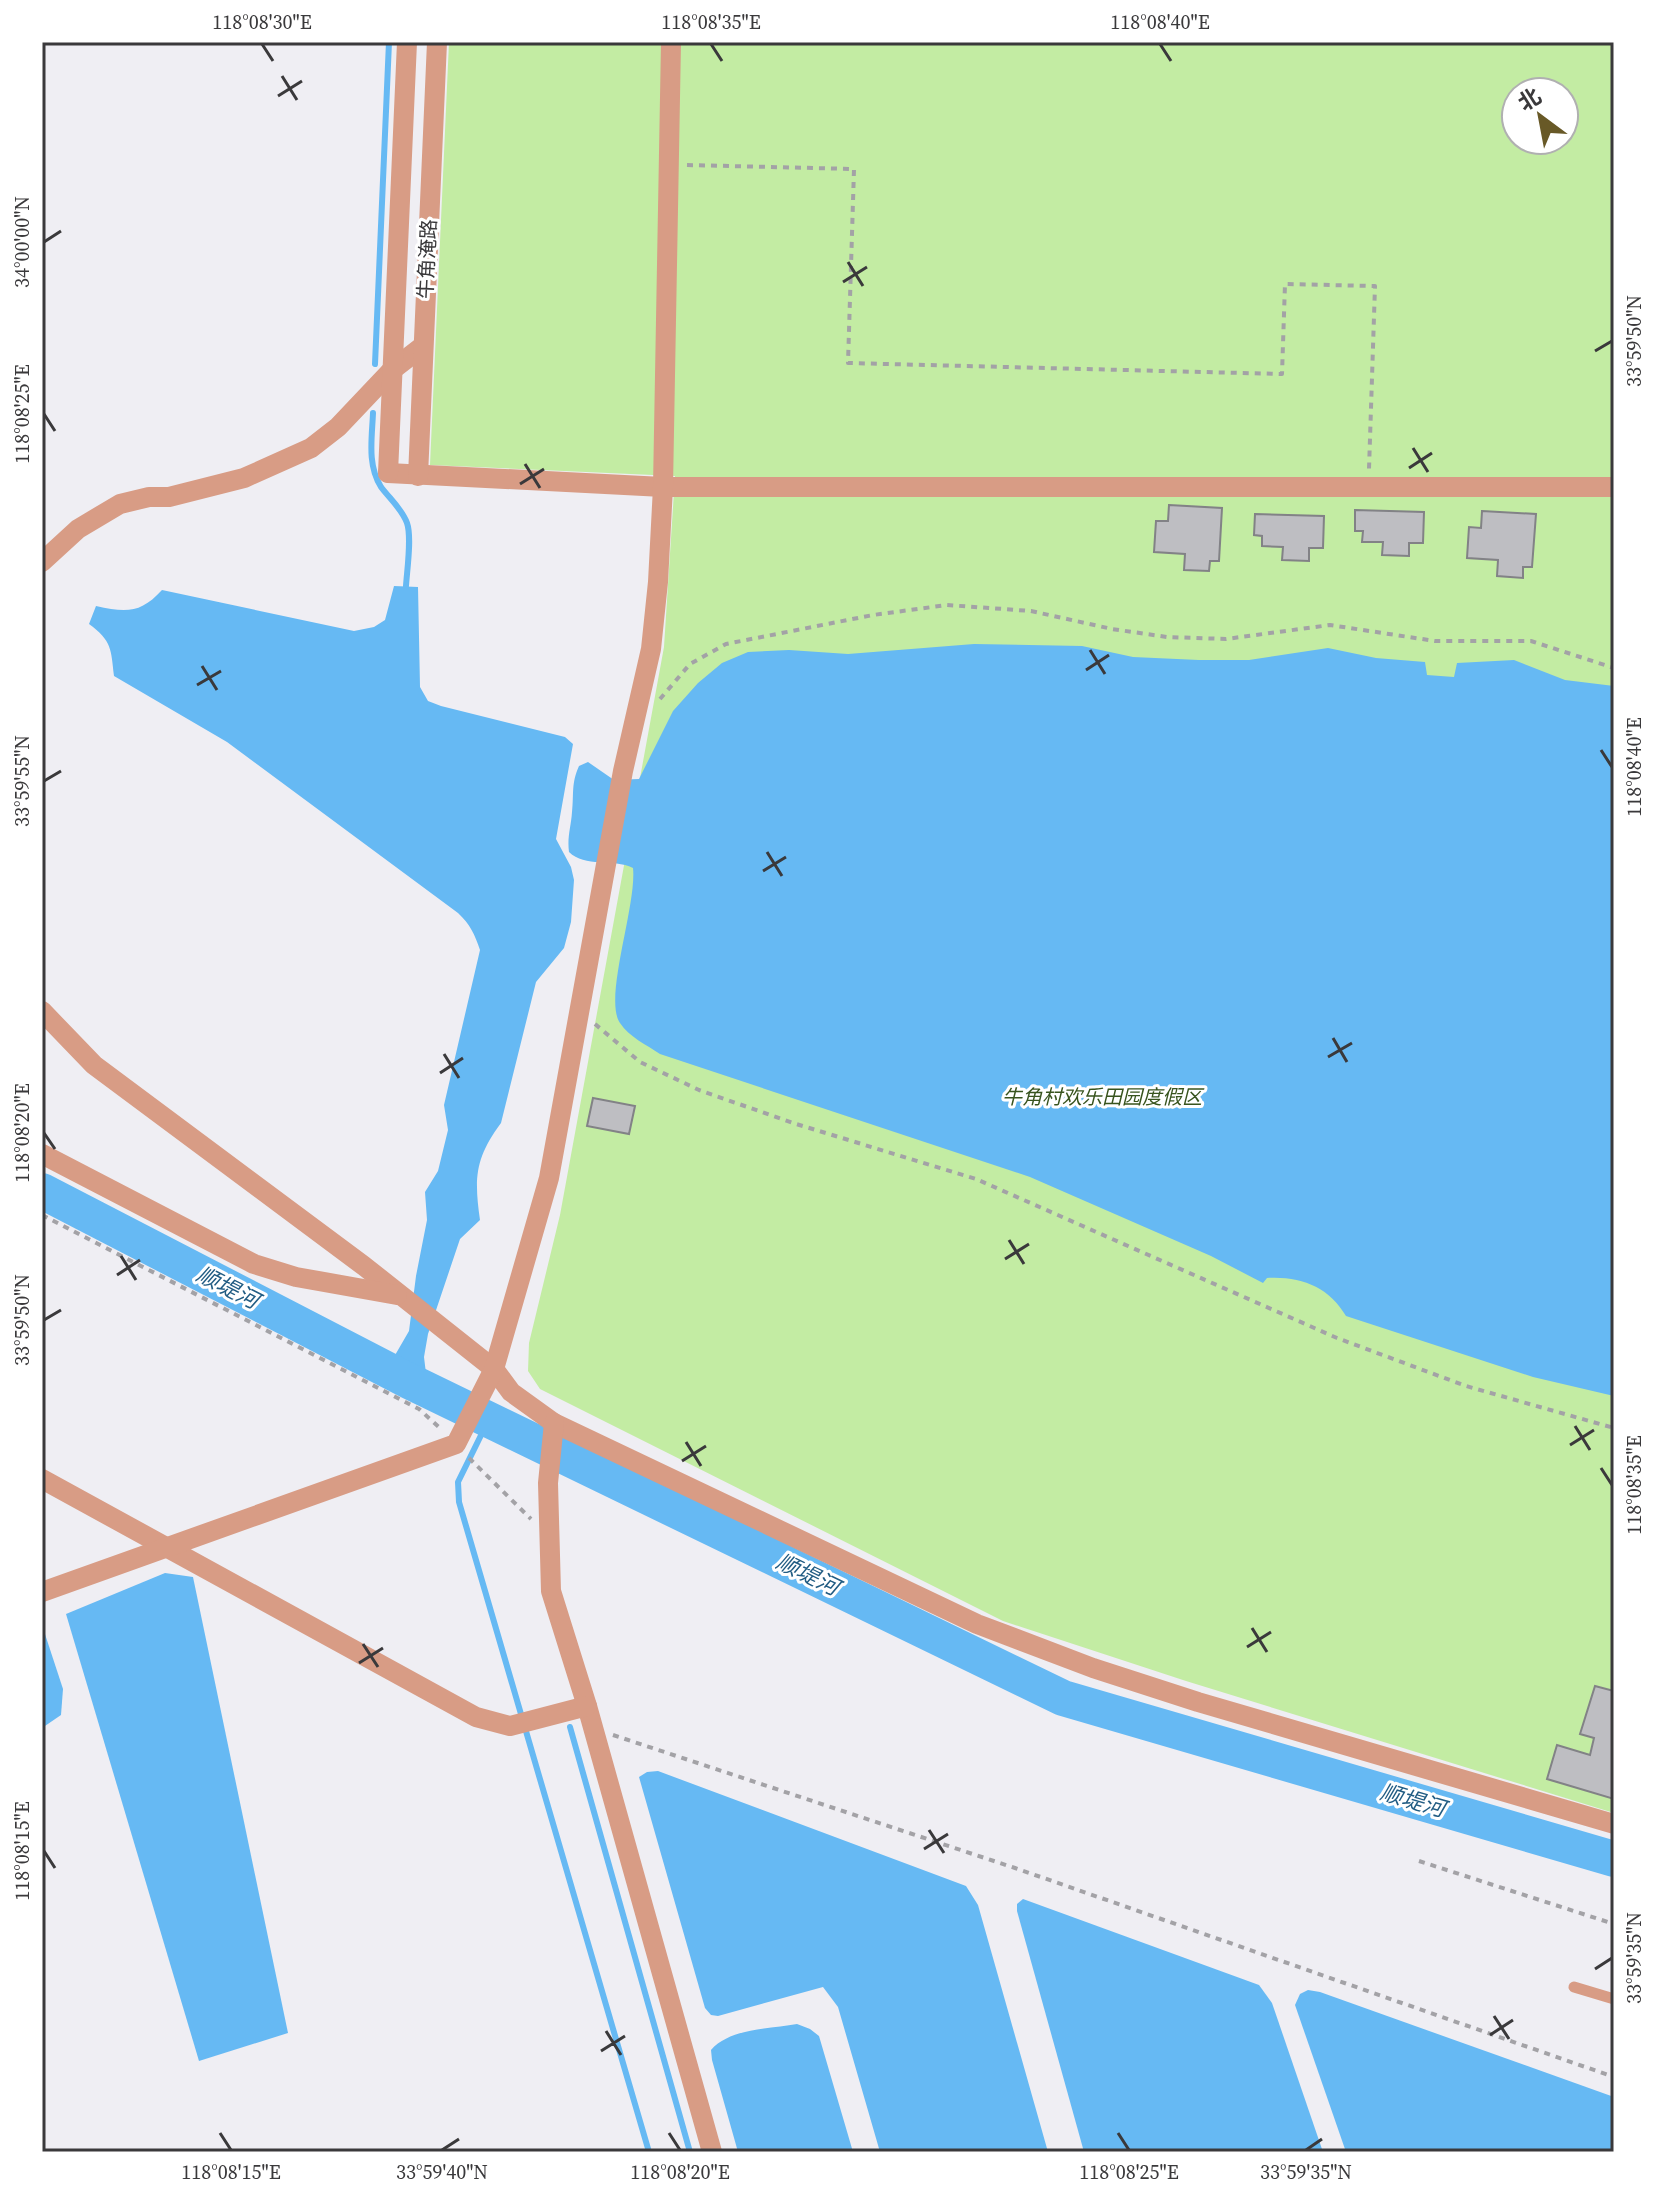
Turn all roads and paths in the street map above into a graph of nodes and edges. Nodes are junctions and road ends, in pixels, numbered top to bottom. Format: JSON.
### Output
{"nodes":[{"id":1,"x":407,"y":42,"type":"edge"},
{"id":2,"x":437,"y":42,"type":"edge"},
{"id":3,"x":671,"y":42,"type":"edge"},
{"id":4,"x":669,"y":164,"type":"junction"},
{"id":5,"x":423,"y":346,"type":"junction"},
{"id":6,"x":392,"y":370,"type":"junction"},
{"id":7,"x":418,"y":476,"type":"junction"},
{"id":8,"x":1369,"y":486,"type":"junction"},
{"id":9,"x":663,"y":487,"type":"junction"},
{"id":10,"x":1614,"y":487,"type":"edge"},
{"id":11,"x":42,"y":562,"type":"edge"},
{"id":12,"x":1614,"y":668,"type":"edge"},
{"id":13,"x":633,"y":731,"type":"junction"},
{"id":14,"x":580,"y":1010,"type":"junction"},
{"id":15,"x":42,"y":1011,"type":"edge"},
{"id":16,"x":42,"y":1154,"type":"edge"},
{"id":17,"x":42,"y":1215,"type":"edge"},
{"id":18,"x":401,"y":1295,"type":"junction"},
{"id":19,"x":490,"y":1378,"type":"junction"},
{"id":20,"x":554,"y":1424,"type":"junction"},
{"id":21,"x":1614,"y":1428,"type":"edge"},
{"id":22,"x":456,"y":1444,"type":"junction"},
{"id":23,"x":475,"y":1465,"type":"dead end"},
{"id":24,"x":42,"y":1479,"type":"edge"},
{"id":25,"x":550,"y":1535,"type":"junction"},
{"id":26,"x":167,"y":1547,"type":"junction"},
{"id":27,"x":42,"y":1592,"type":"edge"},
{"id":28,"x":587,"y":1706,"type":"junction"},
{"id":29,"x":593,"y":1728,"type":"junction"},
{"id":30,"x":1614,"y":1824,"type":"edge"},
{"id":31,"x":1419,"y":1861,"type":"dead end"},
{"id":32,"x":1614,"y":1924,"type":"edge"},
{"id":33,"x":1574,"y":1987,"type":"dead end"},
{"id":34,"x":1614,"y":1999,"type":"edge"},
{"id":35,"x":1614,"y":2077,"type":"edge"},
{"id":36,"x":712,"y":2152,"type":"edge"}],
"edges":[{"from":1,"to":6,"type":"street","name":"牛角淹路"},
{"from":2,"to":5,"type":"street","name":"牛角淹路"},
{"from":3,"to":4,"type":"street"},
{"from":4,"to":8,"type":"path"},
{"from":4,"to":9,"type":"street"},
{"from":5,"to":6,"type":"street"},
{"from":5,"to":7,"type":"street","name":"牛角淹路"},
{"from":6,"to":7,"type":"street","name":"牛角淹路"},
{"from":6,"to":11,"type":"street"},
{"from":7,"to":9,"type":"street"},
{"from":8,"to":9,"type":"street"},
{"from":8,"to":10,"type":"street"},
{"from":9,"to":13,"type":"street"},
{"from":12,"to":13,"type":"path"},
{"from":13,"to":14,"type":"street"},
{"from":14,"to":19,"type":"street"},
{"from":14,"to":21,"type":"path"},
{"from":15,"to":18,"type":"street"},
{"from":16,"to":18,"type":"street"},
{"from":17,"to":22,"type":"path"},
{"from":18,"to":19,"type":"street"},
{"from":19,"to":20,"type":"street"},
{"from":19,"to":22,"type":"street"},
{"from":20,"to":25,"type":"street"},
{"from":20,"to":30,"type":"street"},
{"from":22,"to":26,"type":"street"},
{"from":23,"to":25,"type":"path"},
{"from":24,"to":26,"type":"street"},
{"from":25,"to":28,"type":"street"},
{"from":26,"to":27,"type":"street"},
{"from":26,"to":28,"type":"street"},
{"from":28,"to":29,"type":"street"},
{"from":29,"to":35,"type":"path"},
{"from":29,"to":36,"type":"street"},
{"from":31,"to":32,"type":"path"},
{"from":33,"to":34,"type":"lane"}]}
